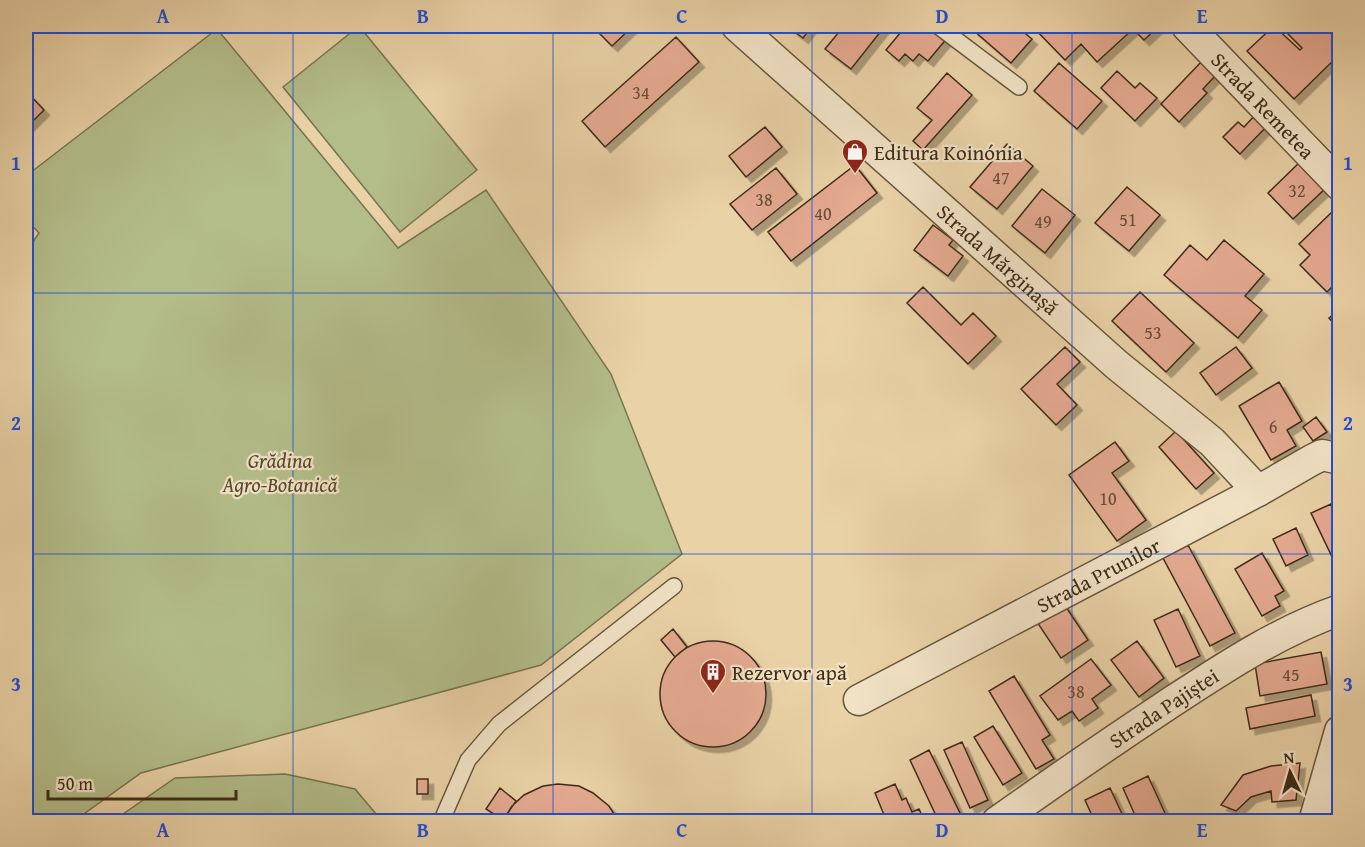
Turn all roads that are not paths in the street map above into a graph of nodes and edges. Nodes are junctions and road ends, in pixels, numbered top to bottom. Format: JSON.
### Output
{"nodes":[{"id":1,"x":737,"y":26,"type":"edge"},
{"id":2,"x":938,"y":26,"type":"edge"},
{"id":3,"x":1187,"y":26,"type":"edge"},
{"id":4,"x":1019,"y":87,"type":"dead end"},
{"id":5,"x":1340,"y":185,"type":"edge"},
{"id":6,"x":1340,"y":459,"type":"edge"},
{"id":7,"x":1258,"y":491,"type":"junction"},
{"id":8,"x":674,"y":586,"type":"dead end"},
{"id":9,"x":1340,"y":610,"type":"edge"},
{"id":10,"x":859,"y":700,"type":"dead end"},
{"id":11,"x":1340,"y":731,"type":"edge"},
{"id":12,"x":441,"y":822,"type":"edge"},
{"id":13,"x":997,"y":822,"type":"edge"},
{"id":14,"x":1314,"y":822,"type":"edge"}],
"edges":[{"from":1,"to":7,"type":"street","name":"Strada Mărginașă"},
{"from":2,"to":4,"type":"lane"},
{"from":3,"to":5,"type":"street","name":"Strada Remetea"},
{"from":6,"to":7,"type":"street","name":"Strada Prunilor"},
{"from":7,"to":10,"type":"street","name":"Strada Prunilor"},
{"from":8,"to":12,"type":"lane"},
{"from":9,"to":13,"type":"street","name":"Strada Pajiștei"},
{"from":11,"to":14,"type":"street"}]}
